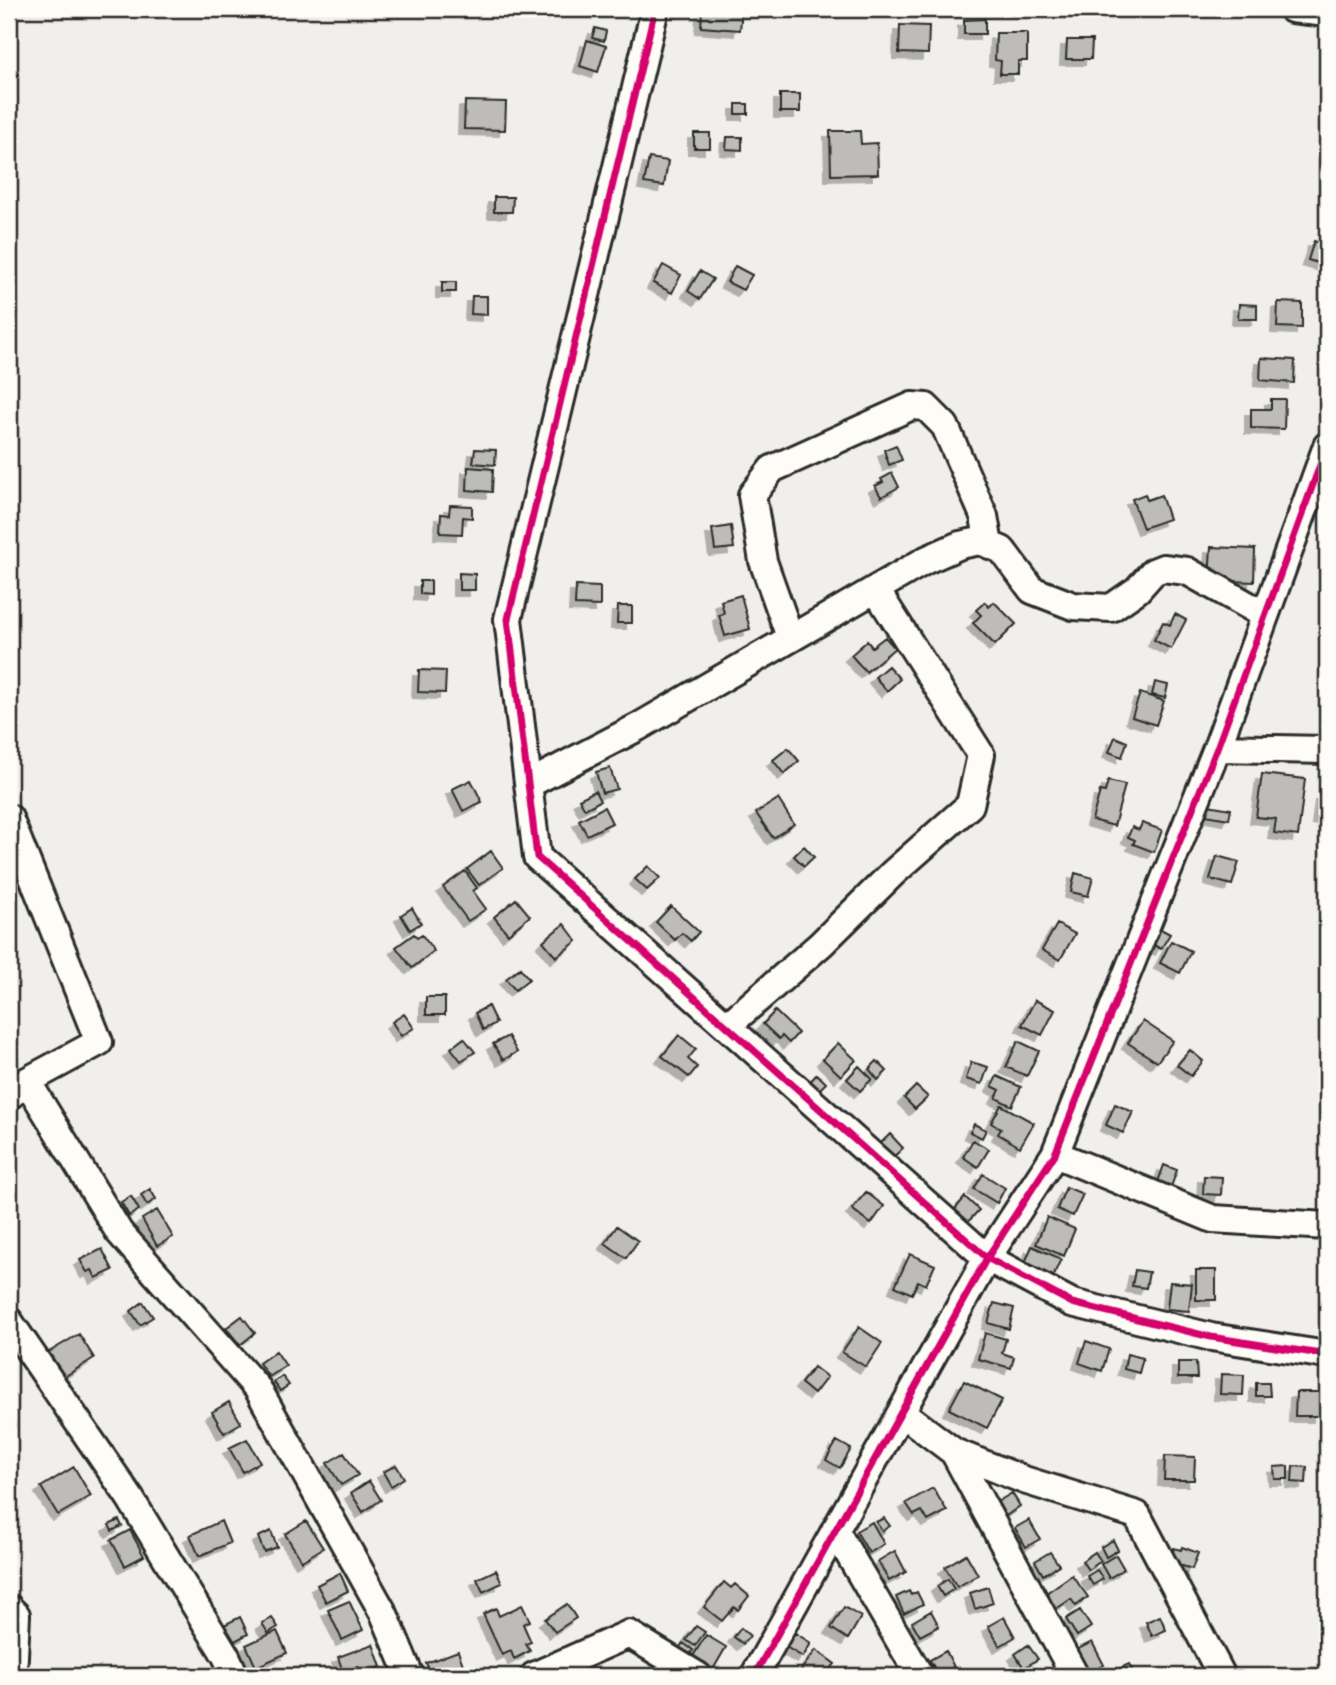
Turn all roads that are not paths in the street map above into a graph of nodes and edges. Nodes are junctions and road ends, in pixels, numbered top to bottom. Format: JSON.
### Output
{"nodes":[{"id":1,"x":654,"y":9,"type":"edge"},
{"id":2,"x":1292,"y":9,"type":"edge"},
{"id":3,"x":1327,"y":13,"type":"edge"},
{"id":4,"x":1327,"y":446,"type":"edge"},
{"id":5,"x":989,"y":545,"type":"junction"},
{"id":6,"x":876,"y":590,"type":"junction"},
{"id":7,"x":1265,"y":615,"type":"junction"},
{"id":8,"x":790,"y":637,"type":"junction"},
{"id":9,"x":1216,"y":748,"type":"junction"},
{"id":10,"x":1327,"y":750,"type":"edge"},
{"id":11,"x":529,"y":784,"type":"junction"},
{"id":12,"x":9,"y":818,"type":"edge"},
{"id":13,"x":727,"y":1026,"type":"junction"},
{"id":14,"x":18,"y":1089,"type":"edge"},
{"id":15,"x":1055,"y":1154,"type":"junction"},
{"id":16,"x":1327,"y":1226,"type":"edge"},
{"id":17,"x":987,"y":1258,"type":"junction"},
{"id":18,"x":9,"y":1321,"type":"edge"},
{"id":19,"x":1327,"y":1355,"type":"edge"},
{"id":20,"x":901,"y":1412,"type":"junction"},
{"id":21,"x":954,"y":1452,"type":"junction"},
{"id":22,"x":835,"y":1530,"type":"junction"},
{"id":23,"x":9,"y":1608,"type":"edge"},
{"id":24,"x":13,"y":1676,"type":"edge"},
{"id":25,"x":235,"y":1676,"type":"edge"},
{"id":26,"x":410,"y":1676,"type":"edge"},
{"id":27,"x":534,"y":1676,"type":"edge"},
{"id":28,"x":698,"y":1676,"type":"edge"},
{"id":29,"x":754,"y":1676,"type":"edge"},
{"id":30,"x":920,"y":1676,"type":"edge"},
{"id":31,"x":1075,"y":1676,"type":"edge"},
{"id":32,"x":1222,"y":1676,"type":"edge"}],
"edges":[{"from":1,"to":11,"type":"street"},
{"from":2,"to":3,"type":"street"},
{"from":4,"to":7,"type":"street"},
{"from":5,"to":6,"type":"street"},
{"from":5,"to":7,"type":"street"},
{"from":5,"to":8,"type":"street"},
{"from":6,"to":8,"type":"street"},
{"from":6,"to":13,"type":"street"},
{"from":7,"to":9,"type":"street"},
{"from":8,"to":11,"type":"street"},
{"from":9,"to":10,"type":"street"},
{"from":9,"to":15,"type":"street"},
{"from":11,"to":13,"type":"street"},
{"from":12,"to":14,"type":"street"},
{"from":13,"to":17,"type":"street"},
{"from":14,"to":26,"type":"street"},
{"from":15,"to":16,"type":"street"},
{"from":15,"to":17,"type":"street"},
{"from":17,"to":19,"type":"street"},
{"from":17,"to":20,"type":"street"},
{"from":18,"to":25,"type":"street"},
{"from":20,"to":21,"type":"street"},
{"from":20,"to":22,"type":"street"},
{"from":21,"to":31,"type":"street"},
{"from":21,"to":32,"type":"street"},
{"from":22,"to":29,"type":"street"},
{"from":22,"to":30,"type":"street"},
{"from":23,"to":24,"type":"street"},
{"from":27,"to":28,"type":"street"}]}
